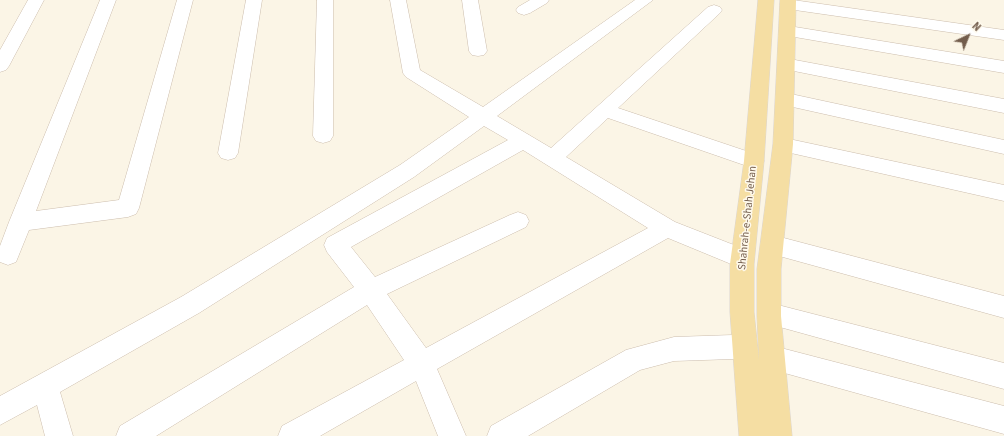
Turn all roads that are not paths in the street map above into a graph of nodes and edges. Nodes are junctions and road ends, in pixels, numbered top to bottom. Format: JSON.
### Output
{"nodes":[{"id":1,"x":36,"y":0,"type":"edge"},
{"id":2,"x":108,"y":0,"type":"edge"},
{"id":3,"x":185,"y":0,"type":"edge"},
{"id":4,"x":254,"y":0,"type":"edge"},
{"id":5,"x":325,"y":0,"type":"edge"},
{"id":6,"x":398,"y":0,"type":"edge"},
{"id":7,"x":470,"y":0,"type":"edge"},
{"id":8,"x":541,"y":0,"type":"edge"},
{"id":9,"x":645,"y":0,"type":"edge"},
{"id":10,"x":766,"y":0,"type":"edge"},
{"id":11,"x":523,"y":9,"type":"edge"},
{"id":12,"x":714,"y":10,"type":"dead end"},
{"id":13,"x":789,"y":14,"type":"edge"},
{"id":14,"x":1004,"y":35,"type":"edge"},
{"id":15,"x":478,"y":50,"type":"dead end"},
{"id":16,"x":0,"y":66,"type":"edge"},
{"id":17,"x":795,"y":66,"type":"junction"},
{"id":18,"x":1004,"y":66,"type":"edge"},
{"id":19,"x":791,"y":100,"type":"junction"},
{"id":20,"x":1004,"y":106,"type":"edge"},
{"id":21,"x":604,"y":110,"type":"junction"},
{"id":22,"x":482,"y":117,"type":"junction"},
{"id":23,"x":323,"y":136,"type":"dead end"},
{"id":24,"x":523,"y":141,"type":"junction"},
{"id":25,"x":789,"y":146,"type":"junction"},
{"id":26,"x":1004,"y":147,"type":"edge"},
{"id":27,"x":228,"y":153,"type":"dead end"},
{"id":28,"x":552,"y":158,"type":"junction"},
{"id":29,"x":754,"y":161,"type":"junction"},
{"id":30,"x":1004,"y":193,"type":"edge"},
{"id":31,"x":518,"y":221,"type":"dead end"},
{"id":32,"x":20,"y":222,"type":"junction"},
{"id":33,"x":667,"y":228,"type":"junction"},
{"id":34,"x":738,"y":245,"type":"junction"},
{"id":35,"x":775,"y":246,"type":"junction"},
{"id":36,"x":8,"y":255,"type":"dead end"},
{"id":37,"x":371,"y":290,"type":"junction"},
{"id":38,"x":1004,"y":307,"type":"edge"},
{"id":39,"x":778,"y":316,"type":"junction"},
{"id":40,"x":734,"y":347,"type":"junction"},
{"id":41,"x":781,"y":360,"type":"junction"},
{"id":42,"x":422,"y":364,"type":"junction"},
{"id":43,"x":1004,"y":376,"type":"edge"},
{"id":44,"x":45,"y":386,"type":"junction"},
{"id":45,"x":0,"y":411,"type":"edge"},
{"id":46,"x":1004,"y":420,"type":"edge"},
{"id":47,"x":59,"y":436,"type":"edge"},
{"id":48,"x":130,"y":436,"type":"edge"},
{"id":49,"x":292,"y":436,"type":"edge"},
{"id":50,"x":452,"y":436,"type":"edge"},
{"id":51,"x":501,"y":436,"type":"edge"},
{"id":52,"x":740,"y":436,"type":"edge"},
{"id":53,"x":753,"y":436,"type":"edge"},
{"id":54,"x":778,"y":436,"type":"edge"},
{"id":55,"x":786,"y":436,"type":"edge"}],
"edges":[{"from":1,"to":16,"type":"street"},
{"from":2,"to":32,"type":"street"},
{"from":3,"to":32,"type":"street"},
{"from":4,"to":27,"type":"street"},
{"from":5,"to":23,"type":"street"},
{"from":6,"to":22,"type":"street"},
{"from":7,"to":15,"type":"street"},
{"from":8,"to":11,"type":"street"},
{"from":9,"to":22,"type":"street"},
{"from":10,"to":29,"type":"main road","name":"Shahrah-e-Shah Jehan"},
{"from":12,"to":21,"type":"street"},
{"from":13,"to":14,"type":"street"},
{"from":13,"to":17,"type":"street"},
{"from":13,"to":18,"type":"street"},
{"from":13,"to":35,"type":"main road"},
{"from":17,"to":19,"type":"street"},
{"from":17,"to":20,"type":"street"},
{"from":19,"to":25,"type":"street"},
{"from":19,"to":26,"type":"street"},
{"from":21,"to":28,"type":"street"},
{"from":21,"to":29,"type":"street"},
{"from":22,"to":24,"type":"street"},
{"from":22,"to":44,"type":"street"},
{"from":24,"to":28,"type":"street"},
{"from":24,"to":37,"type":"street"},
{"from":25,"to":30,"type":"street"},
{"from":25,"to":35,"type":"street"},
{"from":28,"to":33,"type":"street"},
{"from":29,"to":34,"type":"main road","name":"Shahrah-e-Shah Jehan"},
{"from":31,"to":37,"type":"street"},
{"from":32,"to":36,"type":"street"},
{"from":33,"to":34,"type":"street"},
{"from":33,"to":42,"type":"street"},
{"from":34,"to":40,"type":"street"},
{"from":34,"to":53,"type":"main road","name":"Shahrah-e-Shah Jehan"},
{"from":35,"to":38,"type":"street"},
{"from":35,"to":39,"type":"street"},
{"from":35,"to":54,"type":"main road"},
{"from":37,"to":42,"type":"street"},
{"from":37,"to":48,"type":"street"},
{"from":39,"to":41,"type":"street"},
{"from":39,"to":43,"type":"street"},
{"from":40,"to":51,"type":"street"},
{"from":40,"to":52,"type":"street"},
{"from":41,"to":46,"type":"street"},
{"from":41,"to":55,"type":"street"},
{"from":42,"to":49,"type":"street"},
{"from":42,"to":50,"type":"street"},
{"from":44,"to":45,"type":"street"},
{"from":44,"to":47,"type":"street"}]}
